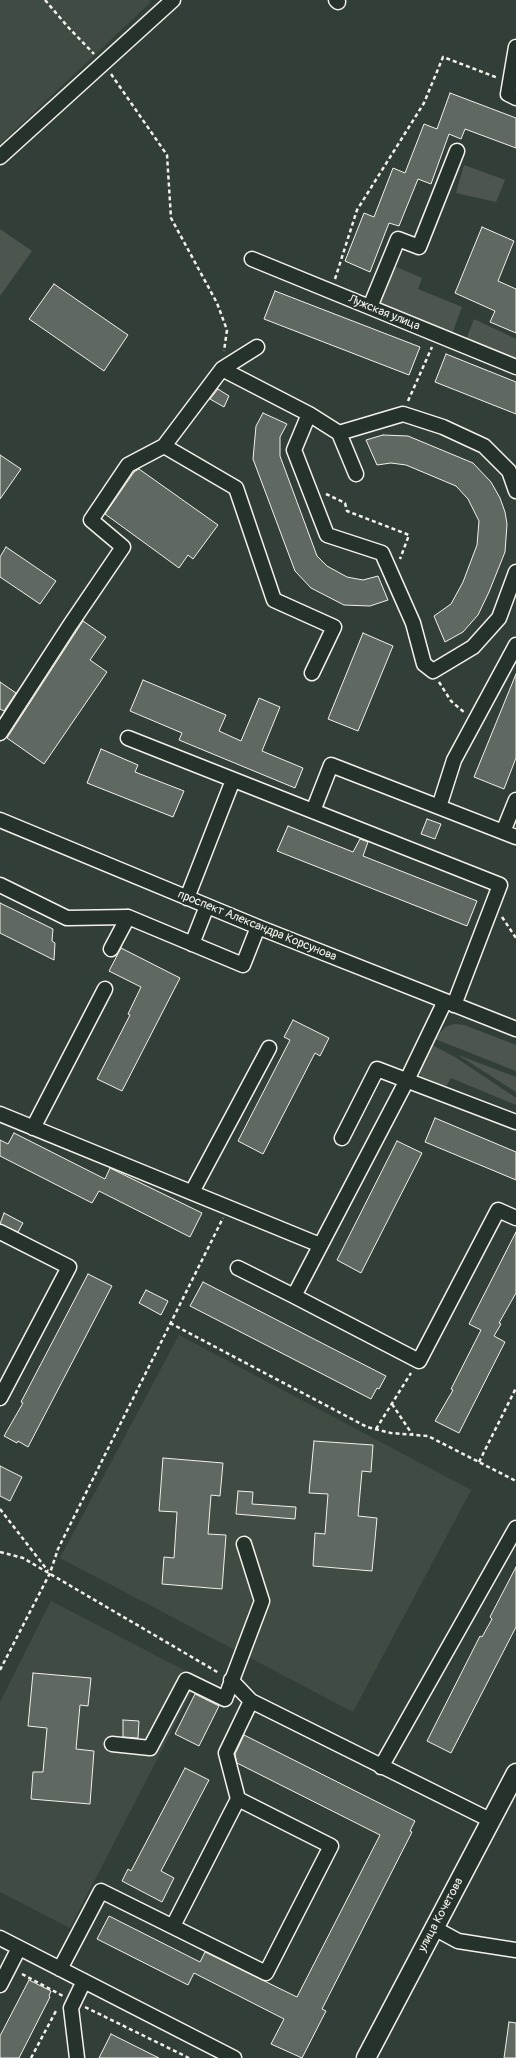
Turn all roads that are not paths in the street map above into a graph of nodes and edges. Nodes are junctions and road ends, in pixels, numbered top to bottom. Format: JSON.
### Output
{"nodes":[{"id":1,"x":173,"y":0,"type":"edge"},
{"id":2,"x":516,"y":48,"type":"edge"},
{"id":3,"x":516,"y":98,"type":"edge"},
{"id":4,"x":458,"y":151,"type":"dead end"},
{"id":5,"x":0,"y":157,"type":"edge"},
{"id":6,"x":252,"y":259,"type":"dead end"},
{"id":7,"x":370,"y":307,"type":"junction"},
{"id":8,"x":257,"y":348,"type":"dead end"},
{"id":9,"x":516,"y":367,"type":"edge"},
{"id":10,"x":222,"y":369,"type":"junction"},
{"id":11,"x":309,"y":414,"type":"junction"},
{"id":12,"x":340,"y":433,"type":"junction"},
{"id":13,"x":164,"y":446,"type":"junction"},
{"id":14,"x":512,"y":470,"type":"edge"},
{"id":15,"x":356,"y":474,"type":"dead end"},
{"id":16,"x":516,"y":492,"type":"edge"},
{"id":17,"x":516,"y":572,"type":"edge"},
{"id":18,"x":516,"y":645,"type":"edge"},
{"id":19,"x":312,"y":673,"type":"dead end"},
{"id":20,"x":0,"y":733,"type":"edge"},
{"id":21,"x":128,"y":738,"type":"dead end"},
{"id":22,"x":233,"y":780,"type":"junction"},
{"id":23,"x":516,"y":800,"type":"edge"},
{"id":24,"x":439,"y":807,"type":"junction"},
{"id":25,"x":313,"y":811,"type":"junction"},
{"id":26,"x":0,"y":820,"type":"edge"},
{"id":27,"x":510,"y":834,"type":"edge"},
{"id":28,"x":0,"y":885,"type":"edge"},
{"id":29,"x":187,"y":898,"type":"junction"},
{"id":30,"x":207,"y":906,"type":"junction"},
{"id":31,"x":128,"y":917,"type":"junction"},
{"id":32,"x":258,"y":927,"type":"junction"},
{"id":33,"x":192,"y":944,"type":"junction"},
{"id":34,"x":111,"y":949,"type":"dead end"},
{"id":35,"x":105,"y":989,"type":"dead end"},
{"id":36,"x":449,"y":1003,"type":"junction"},
{"id":37,"x":516,"y":1029,"type":"edge"},
{"id":38,"x":269,"y":1048,"type":"dead end"},
{"id":39,"x":407,"y":1080,"type":"junction"},
{"id":40,"x":0,"y":1114,"type":"edge"},
{"id":41,"x":516,"y":1122,"type":"edge"},
{"id":42,"x":33,"y":1128,"type":"junction"},
{"id":43,"x":342,"y":1138,"type":"dead end"},
{"id":44,"x":192,"y":1192,"type":"junction"},
{"id":45,"x":516,"y":1218,"type":"edge"},
{"id":46,"x":0,"y":1232,"type":"edge"},
{"id":47,"x":320,"y":1245,"type":"junction"},
{"id":48,"x":238,"y":1268,"type":"dead end"},
{"id":49,"x":294,"y":1296,"type":"junction"},
{"id":50,"x":0,"y":1398,"type":"edge"},
{"id":51,"x":516,"y":1528,"type":"edge"},
{"id":52,"x":244,"y":1544,"type":"dead end"},
{"id":53,"x":231,"y":1680,"type":"junction"},
{"id":54,"x":251,"y":1701,"type":"junction"},
{"id":55,"x":112,"y":1744,"type":"dead end"},
{"id":56,"x":381,"y":1767,"type":"junction"},
{"id":57,"x":516,"y":1773,"type":"edge"},
{"id":58,"x":238,"y":1799,"type":"junction"},
{"id":59,"x":490,"y":1820,"type":"junction"},
{"id":60,"x":173,"y":1926,"type":"junction"},
{"id":61,"x":434,"y":1928,"type":"junction"},
{"id":62,"x":0,"y":1938,"type":"edge"},
{"id":63,"x":19,"y":1948,"type":"junction"},
{"id":64,"x":516,"y":1950,"type":"edge"},
{"id":65,"x":60,"y":1969,"type":"junction"},
{"id":66,"x":84,"y":1981,"type":"junction"},
{"id":67,"x":0,"y":1985,"type":"edge"},
{"id":68,"x":76,"y":2058,"type":"edge"},
{"id":69,"x":234,"y":2058,"type":"edge"},
{"id":70,"x":366,"y":2058,"type":"edge"}],
"edges":[{"from":1,"to":5,"type":"street"},
{"from":2,"to":3,"type":"street"},
{"from":4,"to":7,"type":"street"},
{"from":6,"to":7,"type":"street","name":"Лужская улица"},
{"from":7,"to":9,"type":"street","name":"Лужская улица"},
{"from":8,"to":10,"type":"street"},
{"from":10,"to":11,"type":"street"},
{"from":10,"to":13,"type":"street"},
{"from":11,"to":12,"type":"street"},
{"from":11,"to":17,"type":"street"},
{"from":12,"to":14,"type":"street"},
{"from":12,"to":15,"type":"street"},
{"from":13,"to":19,"type":"street"},
{"from":13,"to":20,"type":"street"},
{"from":14,"to":16,"type":"street"},
{"from":18,"to":24,"type":"street"},
{"from":21,"to":22,"type":"street"},
{"from":22,"to":25,"type":"street"},
{"from":22,"to":29,"type":"street"},
{"from":23,"to":27,"type":"street"},
{"from":24,"to":25,"type":"street"},
{"from":24,"to":27,"type":"street"},
{"from":25,"to":36,"type":"street"},
{"from":26,"to":29,"type":"street","name":"проспект Александра Корсунова"},
{"from":28,"to":31,"type":"street"},
{"from":29,"to":30,"type":"street","name":"проспект Александра Корсунова"},
{"from":30,"to":32,"type":"street","name":"проспект Александра Корсунова"},
{"from":30,"to":33,"type":"street"},
{"from":31,"to":33,"type":"street"},
{"from":31,"to":34,"type":"street"},
{"from":32,"to":33,"type":"street"},
{"from":32,"to":36,"type":"street","name":"проспект Александра Корсунова"},
{"from":35,"to":42,"type":"street"},
{"from":36,"to":37,"type":"street","name":"проспект Александра Корсунова"},
{"from":36,"to":39,"type":"street"},
{"from":38,"to":44,"type":"street"},
{"from":39,"to":41,"type":"street"},
{"from":39,"to":43,"type":"street"},
{"from":39,"to":47,"type":"street"},
{"from":40,"to":42,"type":"street"},
{"from":42,"to":44,"type":"street"},
{"from":44,"to":47,"type":"street"},
{"from":45,"to":49,"type":"street"},
{"from":46,"to":50,"type":"street"},
{"from":47,"to":49,"type":"street"},
{"from":48,"to":49,"type":"street"},
{"from":51,"to":56,"type":"street"},
{"from":52,"to":53,"type":"street"},
{"from":53,"to":54,"type":"street"},
{"from":53,"to":55,"type":"street"},
{"from":54,"to":56,"type":"street"},
{"from":54,"to":58,"type":"street"},
{"from":56,"to":59,"type":"street"},
{"from":57,"to":59,"type":"main road","name":"улица Кочетова"},
{"from":58,"to":60,"type":"street"},
{"from":58,"to":60,"type":"street"},
{"from":59,"to":61,"type":"main road","name":"улица Кочетова"},
{"from":60,"to":65,"type":"street"},
{"from":61,"to":64,"type":"street"},
{"from":61,"to":70,"type":"main road","name":"улица Кочетова"},
{"from":62,"to":63,"type":"street"},
{"from":63,"to":65,"type":"street"},
{"from":63,"to":67,"type":"street"},
{"from":65,"to":66,"type":"street"},
{"from":66,"to":68,"type":"street"},
{"from":66,"to":69,"type":"street"}]}
